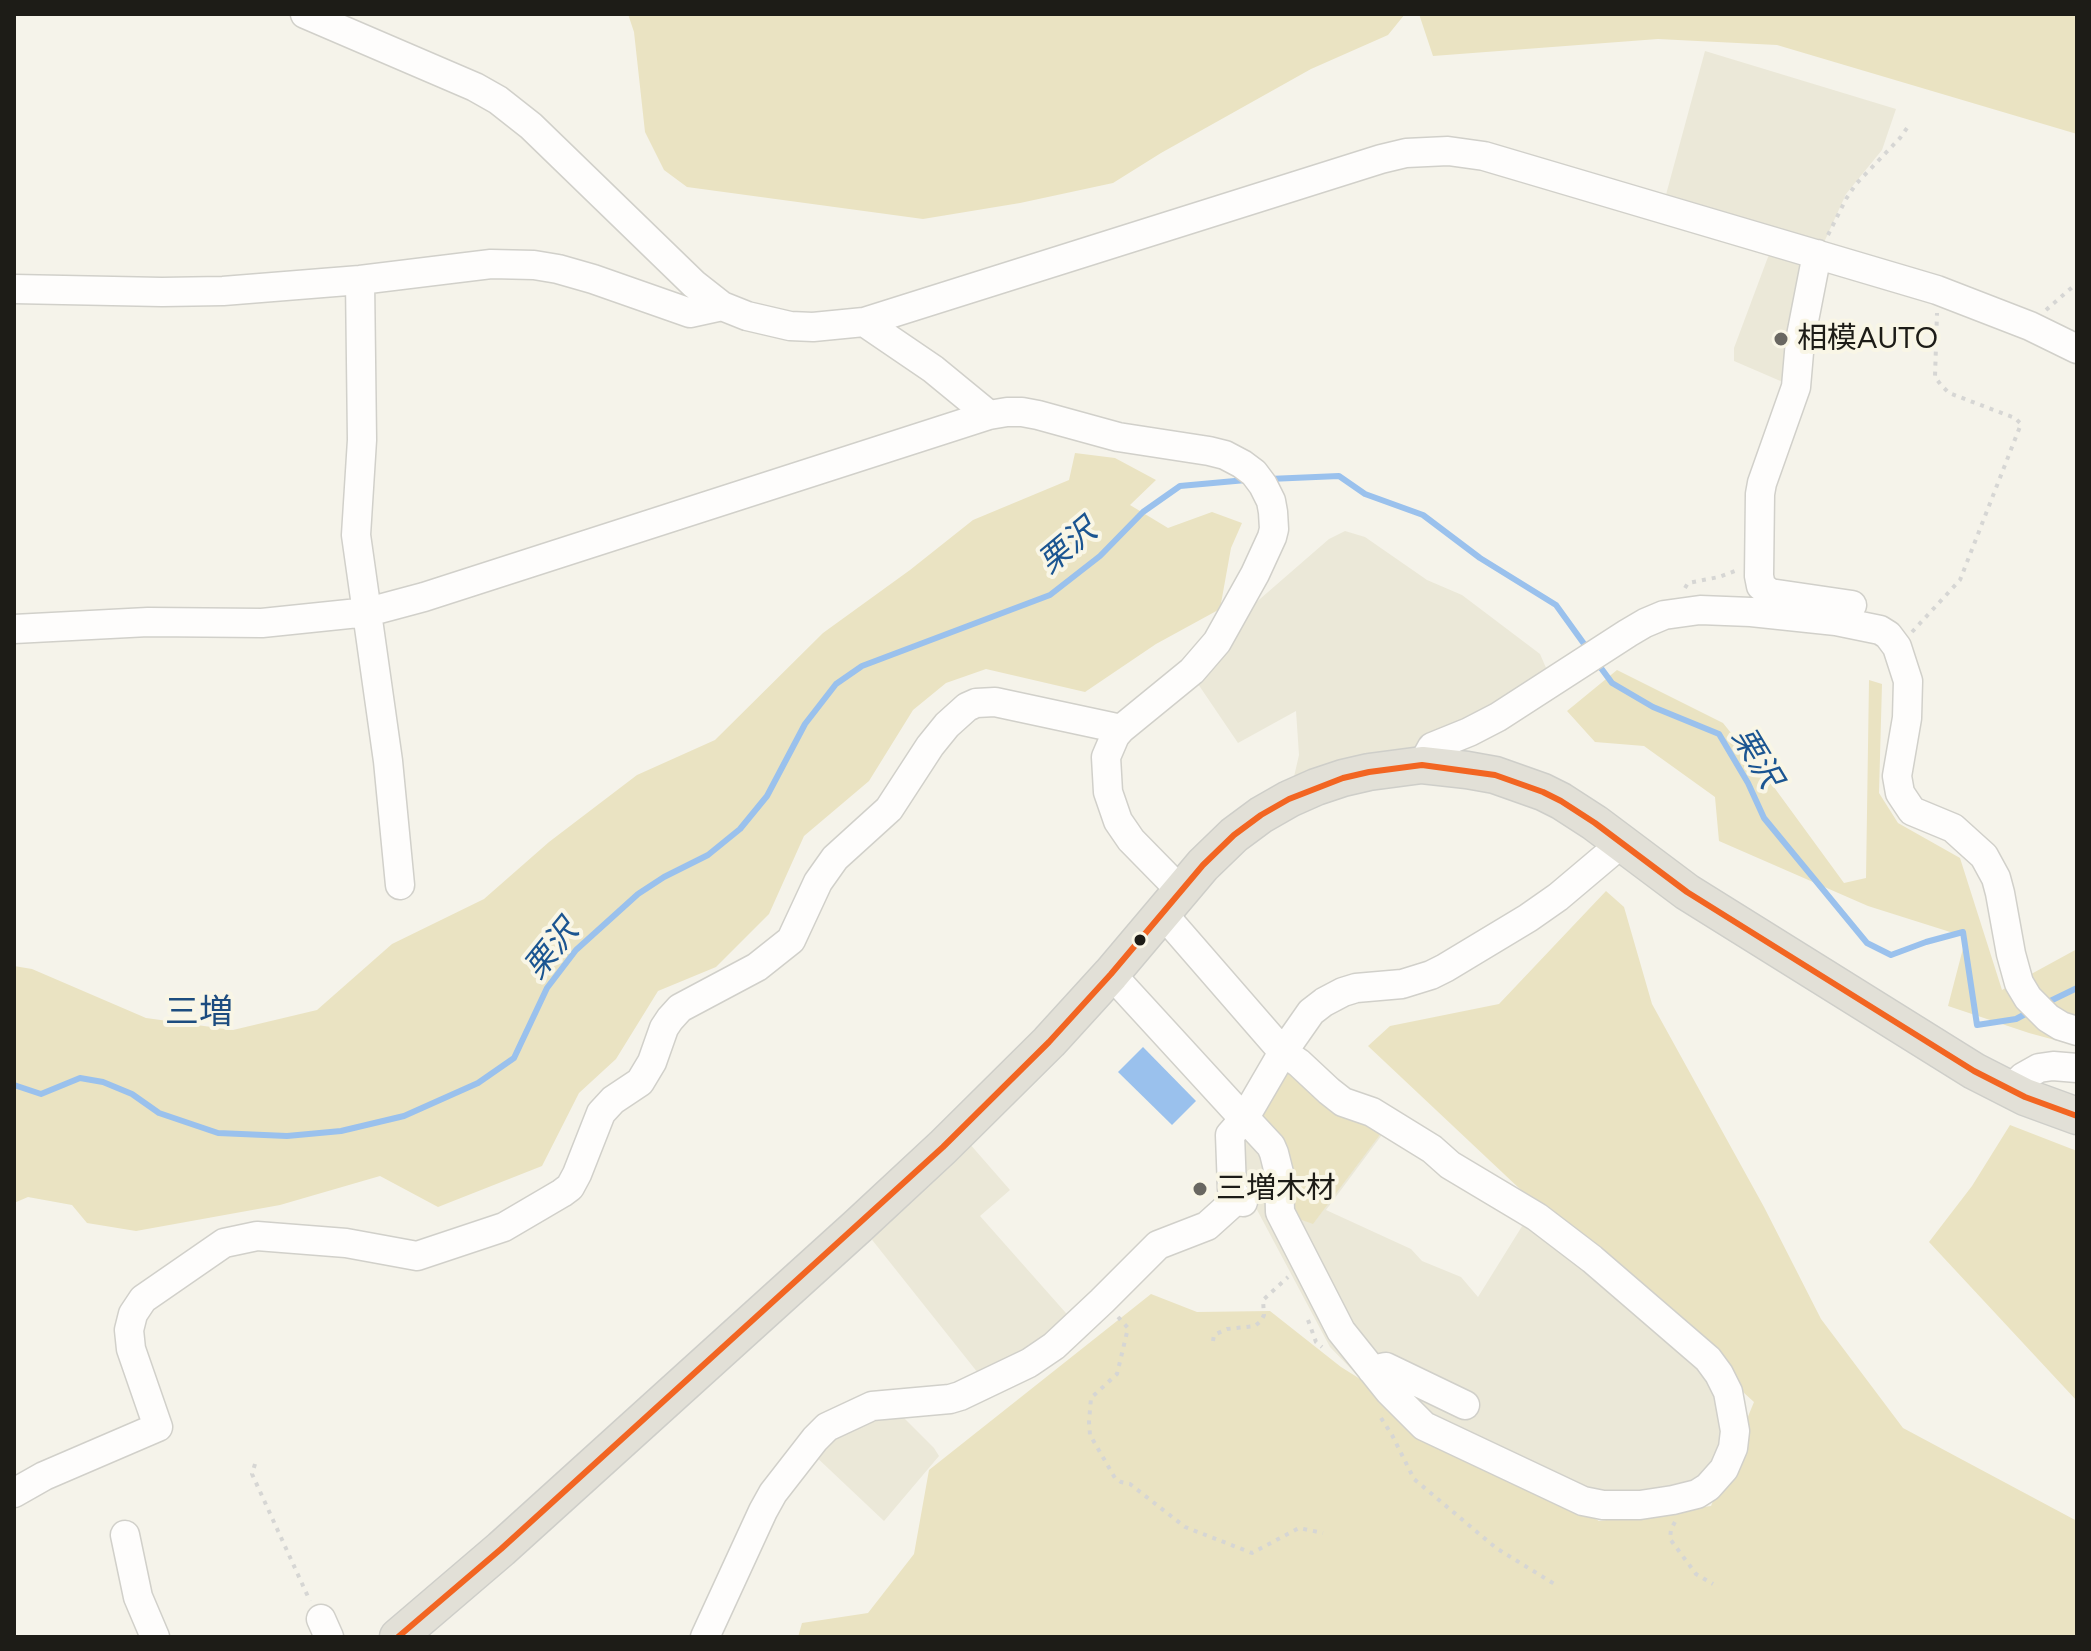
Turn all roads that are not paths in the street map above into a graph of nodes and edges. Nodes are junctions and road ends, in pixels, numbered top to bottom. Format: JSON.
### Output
{"nodes":[{"id":1,"x":305,"y":14,"type":"edge"},
{"id":2,"x":1818,"y":254,"type":"junction"},
{"id":3,"x":360,"y":280,"type":"junction"},
{"id":4,"x":14,"y":289,"type":"edge"},
{"id":5,"x":722,"y":306,"type":"junction"},
{"id":6,"x":864,"y":322,"type":"junction"},
{"id":7,"x":2077,"y":349,"type":"edge"},
{"id":8,"x":989,"y":415,"type":"junction"},
{"id":9,"x":368,"y":612,"type":"junction"},
{"id":10,"x":14,"y":629,"type":"edge"},
{"id":11,"x":1896,"y":645,"type":"junction"},
{"id":12,"x":1121,"y":729,"type":"junction"},
{"id":13,"x":1422,"y":765,"type":"junction"},
{"id":14,"x":1622,"y":843,"type":"junction"},
{"id":15,"x":400,"y":885,"type":"dead end"},
{"id":16,"x":1172,"y":902,"type":"junction"},
{"id":17,"x":1111,"y":974,"type":"junction"},
{"id":18,"x":2077,"y":1031,"type":"edge"},
{"id":19,"x":1283,"y":1052,"type":"junction"},
{"id":20,"x":2077,"y":1068,"type":"edge"},
{"id":21,"x":2010,"y":1090,"type":"junction"},
{"id":22,"x":2077,"y":1116,"type":"edge"},
{"id":23,"x":1244,"y":1118,"type":"junction"},
{"id":24,"x":1372,"y":1370,"type":"junction"},
{"id":25,"x":1465,"y":1405,"type":"dead end"},
{"id":26,"x":14,"y":1493,"type":"edge"},
{"id":27,"x":125,"y":1535,"type":"dead end"},
{"id":28,"x":420,"y":1630,"type":"edge"},
{"id":29,"x":155,"y":1637,"type":"edge"},
{"id":30,"x":705,"y":1637,"type":"edge"}],
"edges":[{"from":1,"to":5,"type":"street"},
{"from":2,"to":6,"type":"street"},
{"from":2,"to":7,"type":"street"},
{"from":2,"to":11,"type":"street"},
{"from":3,"to":4,"type":"street"},
{"from":3,"to":5,"type":"street"},
{"from":3,"to":9,"type":"street"},
{"from":5,"to":6,"type":"street"},
{"from":6,"to":8,"type":"street"},
{"from":8,"to":9,"type":"street"},
{"from":8,"to":12,"type":"street"},
{"from":9,"to":10,"type":"street"},
{"from":9,"to":15,"type":"street"},
{"from":11,"to":13,"type":"street"},
{"from":11,"to":18,"type":"street"},
{"from":12,"to":16,"type":"street"},
{"from":12,"to":26,"type":"street"},
{"from":13,"to":14,"type":"main road"},
{"from":13,"to":16,"type":"main road"},
{"from":14,"to":19,"type":"street"},
{"from":14,"to":21,"type":"main road"},
{"from":16,"to":17,"type":"main road"},
{"from":16,"to":19,"type":"street"},
{"from":17,"to":23,"type":"street"},
{"from":17,"to":28,"type":"main road"},
{"from":19,"to":23,"type":"street"},
{"from":19,"to":24,"type":"street"},
{"from":20,"to":21,"type":"street"},
{"from":21,"to":22,"type":"main road"},
{"from":23,"to":24,"type":"street"},
{"from":23,"to":30,"type":"street"},
{"from":24,"to":25,"type":"street"},
{"from":27,"to":29,"type":"street"}]}
